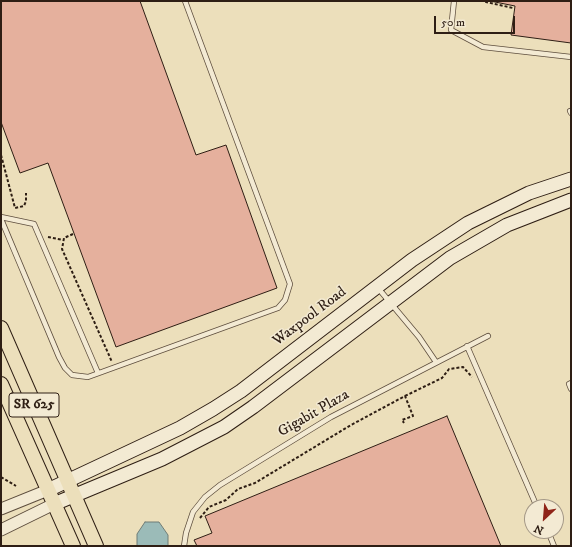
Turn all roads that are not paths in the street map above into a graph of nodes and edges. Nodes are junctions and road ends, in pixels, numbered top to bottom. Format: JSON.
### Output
{"nodes":[{"id":1,"x":185,"y":1,"type":"edge"},
{"id":2,"x":454,"y":1,"type":"edge"},
{"id":3,"x":571,"y":57,"type":"edge"},
{"id":4,"x":571,"y":179,"type":"edge"},
{"id":5,"x":571,"y":200,"type":"edge"},
{"id":6,"x":1,"y":218,"type":"edge"},
{"id":7,"x":377,"y":287,"type":"junction"},
{"id":8,"x":389,"y":302,"type":"junction"},
{"id":9,"x":1,"y":328,"type":"edge"},
{"id":10,"x":488,"y":336,"type":"dead end"},
{"id":11,"x":467,"y":346,"type":"junction"},
{"id":12,"x":436,"y":362,"type":"junction"},
{"id":13,"x":98,"y":373,"type":"junction"},
{"id":14,"x":571,"y":383,"type":"edge"},
{"id":15,"x":1,"y":384,"type":"edge"},
{"id":16,"x":571,"y":389,"type":"edge"},
{"id":17,"x":68,"y":482,"type":"junction"},
{"id":18,"x":48,"y":490,"type":"junction"},
{"id":19,"x":75,"y":497,"type":"junction"},
{"id":20,"x":534,"y":499,"type":"edge"},
{"id":21,"x":54,"y":504,"type":"junction"},
{"id":22,"x":1,"y":509,"type":"edge"},
{"id":23,"x":1,"y":530,"type":"edge"},
{"id":24,"x":72,"y":546,"type":"edge"},
{"id":25,"x":96,"y":546,"type":"edge"},
{"id":26,"x":184,"y":546,"type":"edge"}],
"edges":[{"from":1,"to":13,"type":"lane"},
{"from":2,"to":3,"type":"lane"},
{"from":4,"to":7,"type":"main road","name":"Waxpool Road"},
{"from":5,"to":8,"type":"main road"},
{"from":6,"to":13,"type":"lane"},
{"from":6,"to":13,"type":"lane"},
{"from":7,"to":8,"type":"lane"},
{"from":7,"to":17,"type":"main road","name":"Waxpool Road"},
{"from":8,"to":12,"type":"lane"},
{"from":8,"to":19,"type":"main road"},
{"from":9,"to":17,"type":"main road","number":"SR 625"},
{"from":10,"to":11,"type":"lane","name":"Gigabit Plaza"},
{"from":11,"to":12,"type":"lane","name":"Gigabit Plaza"},
{"from":11,"to":20,"type":"lane"},
{"from":12,"to":26,"type":"lane","name":"Gigabit Plaza"},
{"from":14,"to":16,"type":"lane"},
{"from":15,"to":18,"type":"main road","number":"SR 625"},
{"from":17,"to":18,"type":"main road","name":"Waxpool Road"},
{"from":17,"to":19,"type":"main road","number":"SR 625"},
{"from":18,"to":21,"type":"main road","number":"SR 625"},
{"from":18,"to":22,"type":"street"},
{"from":19,"to":21,"type":"main road"},
{"from":19,"to":25,"type":"main road","number":"SR 625"},
{"from":21,"to":23,"type":"street"},
{"from":21,"to":24,"type":"main road","number":"SR 625"}]}
